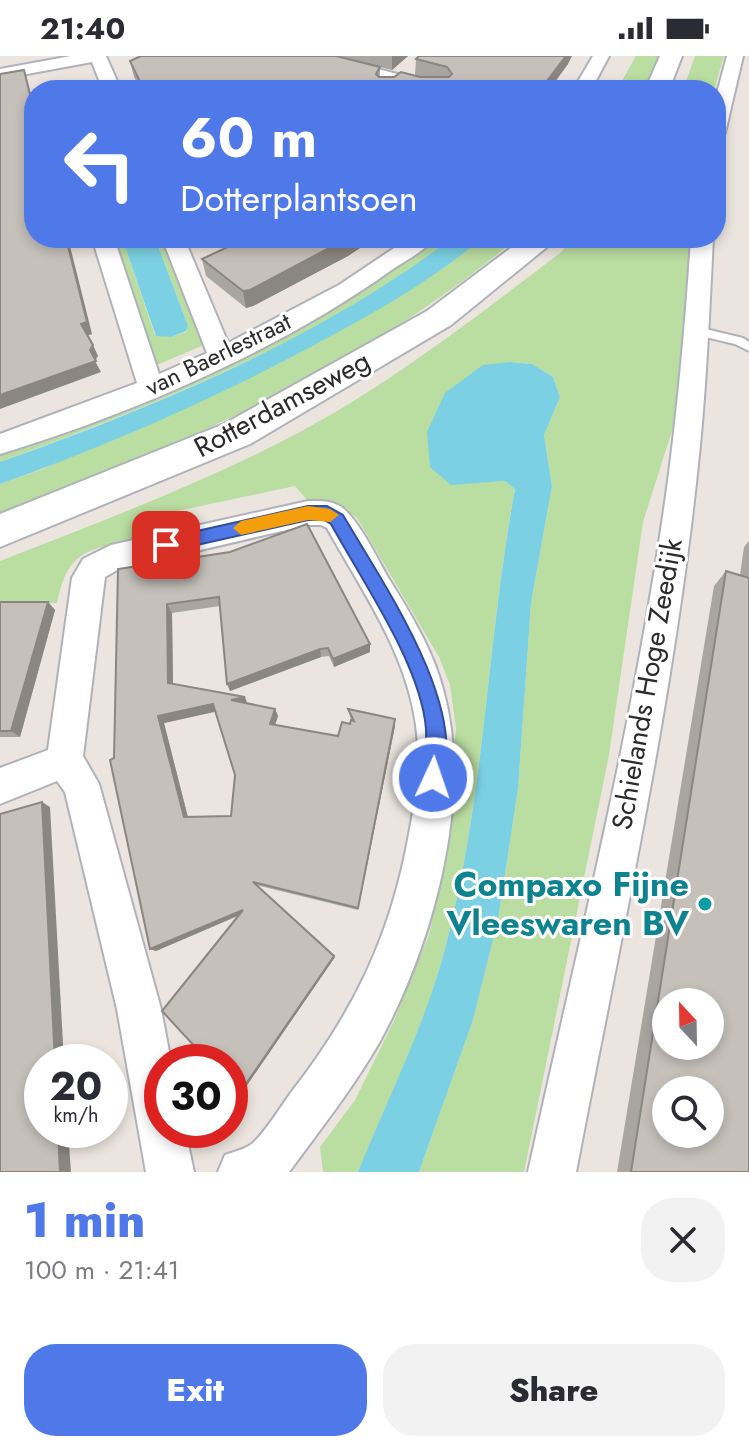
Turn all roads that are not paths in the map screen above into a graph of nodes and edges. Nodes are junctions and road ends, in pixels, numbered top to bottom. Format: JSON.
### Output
{"nodes":[{"id":1,"x":98,"y":56,"type":"edge"},
{"id":2,"x":601,"y":56,"type":"edge"},
{"id":3,"x":671,"y":56,"type":"edge"},
{"id":4,"x":735,"y":56,"type":"edge"},
{"id":5,"x":417,"y":62,"type":"edge"},
{"id":6,"x":322,"y":63,"type":"edge"},
{"id":7,"x":47,"y":66,"type":"edge"},
{"id":8,"x":0,"y":74,"type":"edge"},
{"id":9,"x":108,"y":80,"type":"edge"},
{"id":10,"x":375,"y":80,"type":"edge"},
{"id":11,"x":396,"y":80,"type":"edge"},
{"id":12,"x":588,"y":80,"type":"edge"},
{"id":13,"x":661,"y":80,"type":"edge"},
{"id":14,"x":726,"y":92,"type":"edge"},
{"id":15,"x":106,"y":248,"type":"edge"},
{"id":16,"x":177,"y":248,"type":"edge"},
{"id":17,"x":408,"y":248,"type":"edge"},
{"id":18,"x":530,"y":248,"type":"edge"},
{"id":19,"x":701,"y":248,"type":"edge"},
{"id":20,"x":749,"y":329,"type":"edge"},
{"id":21,"x":697,"y":331,"type":"junction"},
{"id":22,"x":744,"y":344,"type":"edge"},
{"id":23,"x":221,"y":357,"type":"junction"},
{"id":24,"x":151,"y":387,"type":"junction"},
{"id":25,"x":0,"y":444,"type":"edge"},
{"id":26,"x":0,"y":531,"type":"edge"},
{"id":27,"x":64,"y":761,"type":"junction"},
{"id":28,"x":0,"y":786,"type":"edge"},
{"id":29,"x":146,"y":1044,"type":"edge"},
{"id":30,"x":165,"y":1148,"type":"edge"},
{"id":31,"x":170,"y":1172,"type":"edge"},
{"id":32,"x":242,"y":1172,"type":"edge"},
{"id":33,"x":552,"y":1172,"type":"edge"}],
"edges":[{"from":1,"to":7,"type":"street"},
{"from":1,"to":9,"type":"street"},
{"from":2,"to":12,"type":"street"},
{"from":3,"to":13,"type":"main road"},
{"from":4,"to":14,"type":"street"},
{"from":5,"to":11,"type":"street"},
{"from":6,"to":10,"type":"street"},
{"from":7,"to":8,"type":"street"},
{"from":15,"to":24,"type":"street"},
{"from":16,"to":23,"type":"street"},
{"from":17,"to":23,"type":"street","name":"van Baerlestraat"},
{"from":18,"to":26,"type":"main road","name":"Rotterdamseweg"},
{"from":19,"to":21,"type":"street","name":"Schielands Hoge Zeedijk"},
{"from":20,"to":22,"type":"lane"},
{"from":21,"to":22,"type":"lane"},
{"from":21,"to":33,"type":"street","name":"Schielands Hoge Zeedijk"},
{"from":23,"to":24,"type":"street","name":"van Baerlestraat"},
{"from":24,"to":25,"type":"street","name":"van Baerlestraat"},
{"from":27,"to":28,"type":"street"},
{"from":27,"to":29,"type":"street"},
{"from":27,"to":32,"type":"street"},
{"from":30,"to":31,"type":"street"}]}
